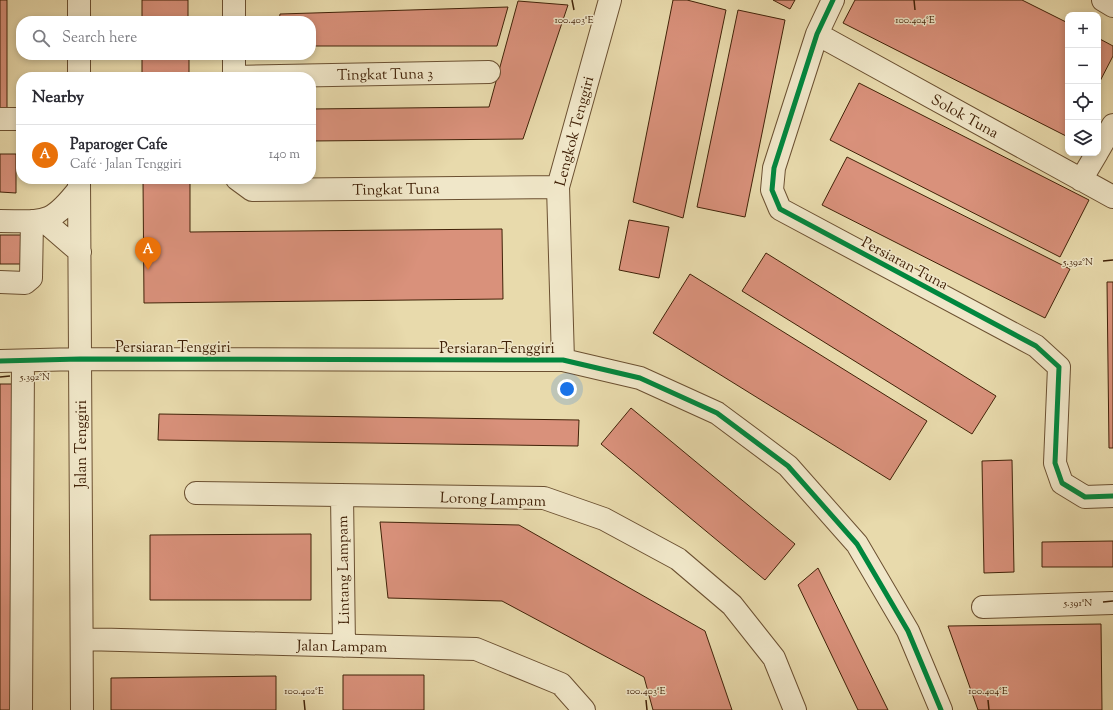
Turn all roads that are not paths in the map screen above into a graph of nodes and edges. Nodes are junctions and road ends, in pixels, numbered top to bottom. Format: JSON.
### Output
{"nodes":[{"id":1,"x":79,"y":0,"type":"edge"},
{"id":2,"x":234,"y":0,"type":"edge"},
{"id":3,"x":610,"y":0,"type":"edge"},
{"id":4,"x":833,"y":0,"type":"edge"},
{"id":5,"x":1102,"y":0,"type":"edge"},
{"id":6,"x":1113,"y":6,"type":"edge"},
{"id":7,"x":79,"y":16,"type":"edge"},
{"id":8,"x":234,"y":16,"type":"edge"},
{"id":9,"x":817,"y":34,"type":"junction"},
{"id":10,"x":79,"y":60,"type":"edge"},
{"id":11,"x":234,"y":60,"type":"edge"},
{"id":12,"x":79,"y":72,"type":"edge"},
{"id":13,"x":234,"y":72,"type":"edge"},
{"id":14,"x":489,"y":72,"type":"dead end"},
{"id":15,"x":316,"y":75,"type":"edge"},
{"id":16,"x":0,"y":119,"type":"edge"},
{"id":17,"x":16,"y":119,"type":"edge"},
{"id":18,"x":1113,"y":125,"type":"edge"},
{"id":19,"x":1101,"y":145,"type":"edge"},
{"id":20,"x":1095,"y":156,"type":"edge"},
{"id":21,"x":1081,"y":180,"type":"junction"},
{"id":22,"x":79,"y":184,"type":"edge"},
{"id":23,"x":244,"y":184,"type":"edge"},
{"id":24,"x":558,"y":187,"type":"junction"},
{"id":25,"x":1113,"y":197,"type":"edge"},
{"id":26,"x":0,"y":221,"type":"edge"},
{"id":27,"x":38,"y":221,"type":"junction"},
{"id":28,"x":80,"y":252,"type":"junction"},
{"id":29,"x":0,"y":282,"type":"edge"},
{"id":30,"x":80,"y":359,"type":"junction"},
{"id":31,"x":563,"y":360,"type":"junction"},
{"id":32,"x":0,"y":361,"type":"edge"},
{"id":33,"x":23,"y":361,"type":"junction"},
{"id":34,"x":196,"y":493,"type":"dead end"},
{"id":35,"x":342,"y":495,"type":"junction"},
{"id":36,"x":1113,"y":496,"type":"edge"},
{"id":37,"x":1113,"y":603,"type":"edge"},
{"id":38,"x":983,"y":607,"type":"dead end"},
{"id":39,"x":82,"y":639,"type":"junction"},
{"id":40,"x":344,"y":646,"type":"junction"},
{"id":41,"x":21,"y":710,"type":"edge"},
{"id":42,"x":82,"y":710,"type":"edge"},
{"id":43,"x":584,"y":710,"type":"edge"},
{"id":44,"x":795,"y":710,"type":"edge"},
{"id":45,"x":941,"y":710,"type":"edge"}],
"edges":[{"from":1,"to":7,"type":"street"},
{"from":2,"to":8,"type":"street"},
{"from":3,"to":24,"type":"street","name":"Lengkok Tenggiri"},
{"from":4,"to":9,"type":"street","name":"Persiaran Tuna"},
{"from":5,"to":6,"type":"street"},
{"from":9,"to":21,"type":"street","name":"Solok Tuna"},
{"from":9,"to":36,"type":"street","name":"Persiaran Tuna"},
{"from":10,"to":12,"type":"street"},
{"from":11,"to":13,"type":"street"},
{"from":14,"to":15,"type":"street","name":"Tingkat Tuna 3"},
{"from":16,"to":17,"type":"street"},
{"from":18,"to":19,"type":"street"},
{"from":20,"to":21,"type":"street"},
{"from":21,"to":25,"type":"street","name":"Solok Tuna"},
{"from":22,"to":27,"type":"street"},
{"from":22,"to":28,"type":"street","name":"Jalan Tenggiri"},
{"from":23,"to":24,"type":"street","name":"Tingkat Tuna"},
{"from":24,"to":31,"type":"street","name":"Lengkok Tenggiri"},
{"from":26,"to":27,"type":"street"},
{"from":27,"to":28,"type":"street"},
{"from":27,"to":29,"type":"street"},
{"from":28,"to":30,"type":"street","name":"Jalan Tenggiri"},
{"from":30,"to":31,"type":"street","name":"Persiaran Tenggiri"},
{"from":30,"to":33,"type":"street","name":"Persiaran Tenggiri"},
{"from":30,"to":39,"type":"street","name":"Jalan Tenggiri"},
{"from":31,"to":45,"type":"street","name":"Persiaran Tenggiri"},
{"from":32,"to":33,"type":"street","name":"Persiaran Tenggiri"},
{"from":33,"to":41,"type":"street"},
{"from":34,"to":35,"type":"street","name":"Lorong Lampam"},
{"from":35,"to":40,"type":"street","name":"Lintang Lampam"},
{"from":35,"to":44,"type":"street","name":"Lorong Lampam"},
{"from":37,"to":38,"type":"street"},
{"from":39,"to":40,"type":"street","name":"Jalan Lampam"},
{"from":39,"to":42,"type":"street","name":"Jalan Tenggiri"},
{"from":40,"to":43,"type":"street","name":"Jalan Lampam"}]}
